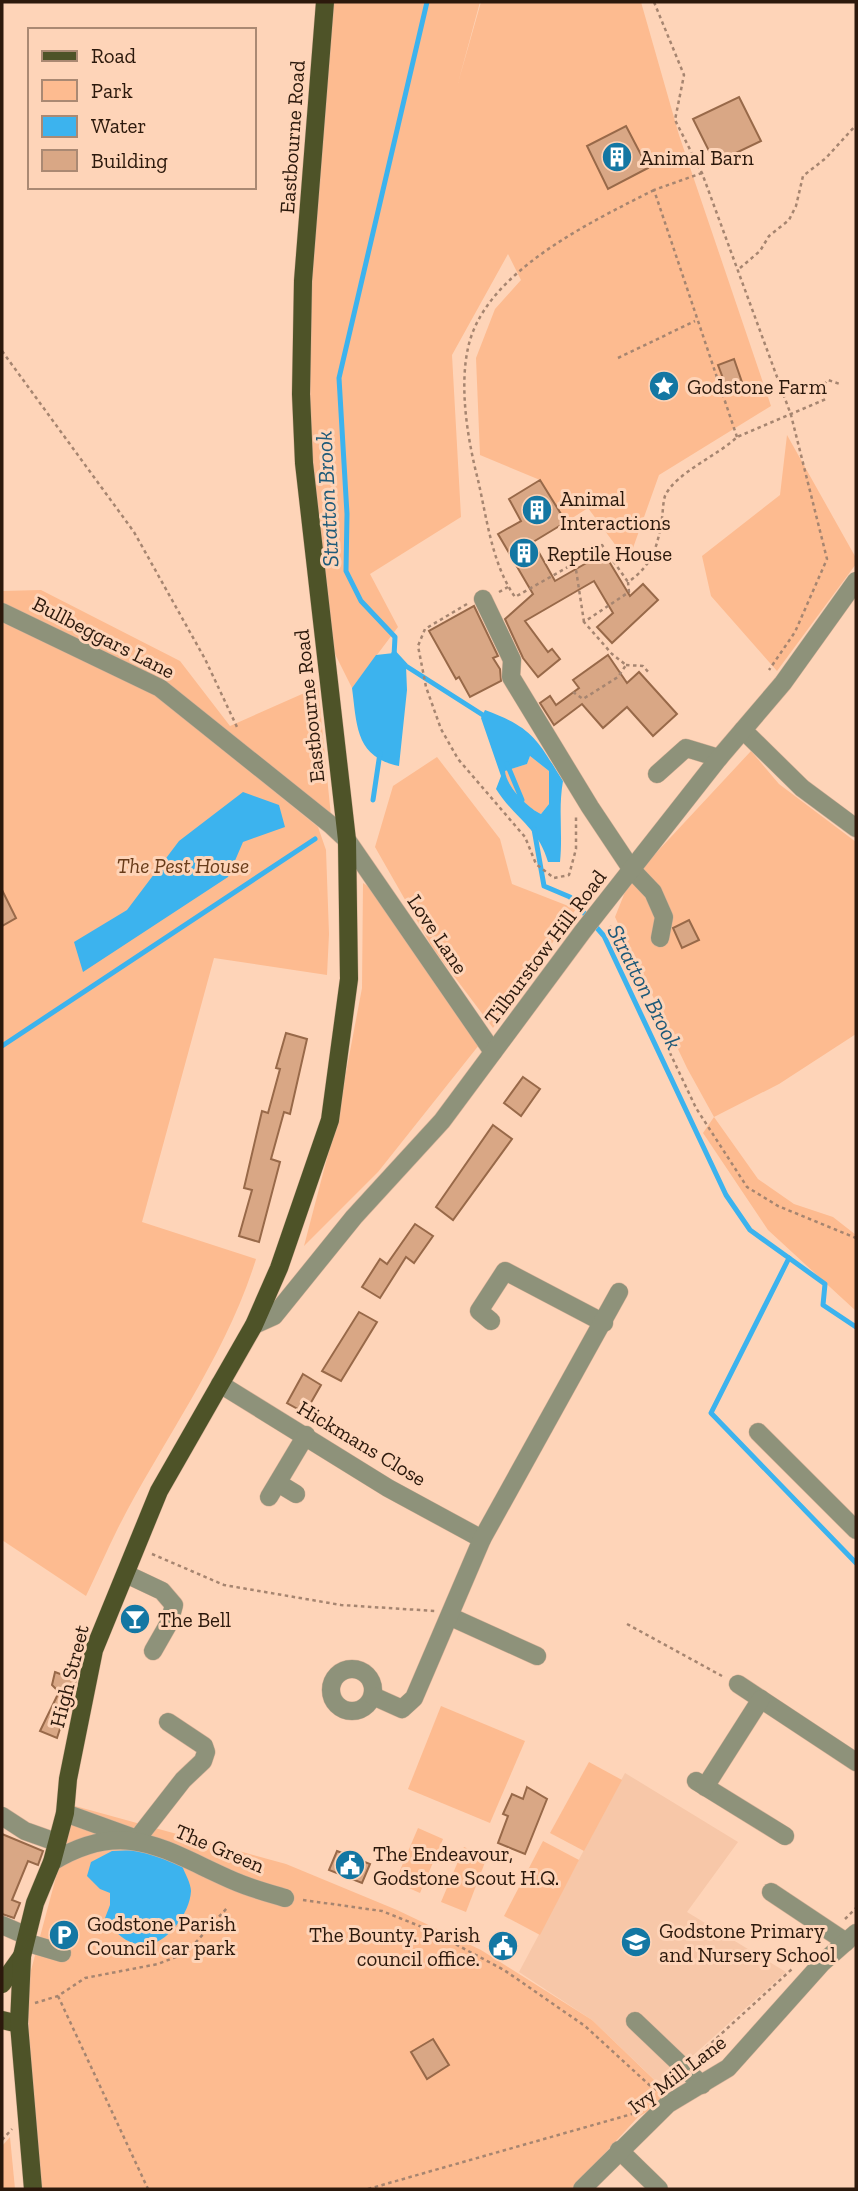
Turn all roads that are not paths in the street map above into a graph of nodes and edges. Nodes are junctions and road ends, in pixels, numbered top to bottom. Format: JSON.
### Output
{"nodes":[{"id":1,"x":325,"y":2,"type":"edge"},
{"id":2,"x":856,"y":581,"type":"edge"},
{"id":3,"x":483,"y":599,"type":"road end"},
{"id":4,"x":2,"y":612,"type":"edge"},
{"id":5,"x":743,"y":730,"type":"junction"},
{"id":6,"x":719,"y":758,"type":"junction"},
{"id":7,"x":657,"y":774,"type":"dead end"},
{"id":8,"x":856,"y":828,"type":"edge"},
{"id":9,"x":347,"y":840,"type":"junction"},
{"id":10,"x":632,"y":870,"type":"junction"},
{"id":11,"x":660,"y":938,"type":"dead end"},
{"id":12,"x":493,"y":1052,"type":"junction"},
{"id":13,"x":620,"y":1292,"type":"dead end"},
{"id":14,"x":491,"y":1321,"type":"dead end"},
{"id":15,"x":604,"y":1323,"type":"junction"},
{"id":16,"x":254,"y":1325,"type":"junction"},
{"id":17,"x":220,"y":1384,"type":"junction"},
{"id":18,"x":758,"y":1432,"type":"dead end"},
{"id":19,"x":306,"y":1435,"type":"junction"},
{"id":20,"x":296,"y":1494,"type":"dead end"},
{"id":21,"x":856,"y":1530,"type":"edge"},
{"id":22,"x":482,"y":1539,"type":"junction"},
{"id":23,"x":126,"y":1574,"type":"junction"},
{"id":24,"x":451,"y":1617,"type":"junction"},
{"id":25,"x":153,"y":1651,"type":"dead end"},
{"id":26,"x":537,"y":1656,"type":"dead end"},
{"id":27,"x":738,"y":1684,"type":"road end"},
{"id":28,"x":373,"y":1696,"type":"dead end"},
{"id":29,"x":761,"y":1699,"type":"junction"},
{"id":30,"x":168,"y":1722,"type":"dead end"},
{"id":31,"x":856,"y":1762,"type":"edge"},
{"id":32,"x":65,"y":1813,"type":"junction"},
{"id":33,"x":2,"y":1816,"type":"edge"},
{"id":34,"x":785,"y":1836,"type":"dead end"},
{"id":35,"x":137,"y":1839,"type":"junction"},
{"id":36,"x":56,"y":1842,"type":"junction"},
{"id":37,"x":51,"y":1862,"type":"junction"},
{"id":38,"x":771,"y":1892,"type":"dead end"},
{"id":39,"x":285,"y":1898,"type":"road end"},
{"id":40,"x":2,"y":1925,"type":"edge"},
{"id":41,"x":844,"y":1936,"type":"edge"},
{"id":42,"x":25,"y":1945,"type":"junction"},
{"id":43,"x":62,"y":1953,"type":"dead end"},
{"id":44,"x":2,"y":1984,"type":"edge"},
{"id":45,"x":635,"y":2021,"type":"dead end"},
{"id":46,"x":10,"y":2022,"type":"edge"},
{"id":47,"x":702,"y":2085,"type":"junction"},
{"id":48,"x":619,"y":2150,"type":"junction"},
{"id":49,"x":33,"y":2189,"type":"edge"},
{"id":50,"x":582,"y":2189,"type":"edge"},
{"id":51,"x":659,"y":2189,"type":"edge"}],
"edges":[{"from":1,"to":9,"type":"main road","name":"Eastbourne Road"},
{"from":2,"to":5,"type":"street","name":"Tilburstow Hill Road"},
{"from":3,"to":10,"type":"street"},
{"from":4,"to":9,"type":"street","name":"Bullbeggars Lane"},
{"from":5,"to":6,"type":"street","name":"Tilburstow Hill Road"},
{"from":5,"to":8,"type":"street"},
{"from":6,"to":7,"type":"street"},
{"from":6,"to":10,"type":"street","name":"Tilburstow Hill Road"},
{"from":9,"to":12,"type":"street","name":"Love Lane"},
{"from":9,"to":16,"type":"main road","name":"Eastbourne Road"},
{"from":10,"to":11,"type":"street"},
{"from":10,"to":12,"type":"street","name":"Tilburstow Hill Road"},
{"from":12,"to":16,"type":"street","name":"Tilburstow Hill Road"},
{"from":13,"to":15,"type":"street"},
{"from":14,"to":15,"type":"street"},
{"from":15,"to":22,"type":"street"},
{"from":16,"to":17,"type":"main road","name":"Eastbourne Road"},
{"from":17,"to":19,"type":"street","name":"Hickmans Close"},
{"from":17,"to":23,"type":"main road","name":"High Street"},
{"from":18,"to":21,"type":"street"},
{"from":19,"to":20,"type":"street"},
{"from":19,"to":22,"type":"street","name":"Hickmans Close"},
{"from":22,"to":24,"type":"street"},
{"from":23,"to":25,"type":"street"},
{"from":23,"to":32,"type":"main road","name":"High Street"},
{"from":24,"to":26,"type":"street"},
{"from":24,"to":28,"type":"street"},
{"from":27,"to":29,"type":"street"},
{"from":29,"to":31,"type":"street"},
{"from":29,"to":34,"type":"street"},
{"from":30,"to":35,"type":"street"},
{"from":32,"to":35,"type":"street","name":"The Green"},
{"from":32,"to":36,"type":"main road","name":"High Street"},
{"from":33,"to":36,"type":"street"},
{"from":35,"to":37,"type":"street","name":"The Green"},
{"from":35,"to":39,"type":"street","name":"The Green"},
{"from":36,"to":37,"type":"main road","name":"High Street"},
{"from":37,"to":42,"type":"main road","name":"High Street"},
{"from":38,"to":41,"type":"street"},
{"from":40,"to":42,"type":"street"},
{"from":41,"to":47,"type":"street","name":"Ivy Mill Lane"},
{"from":42,"to":43,"type":"street"},
{"from":42,"to":44,"type":"main road"},
{"from":42,"to":46,"type":"main road"},
{"from":45,"to":47,"type":"street"},
{"from":46,"to":49,"type":"main road"},
{"from":47,"to":48,"type":"street","name":"Ivy Mill Lane"},
{"from":48,"to":50,"type":"street","name":"Ivy Mill Lane"},
{"from":48,"to":51,"type":"street"}]}
